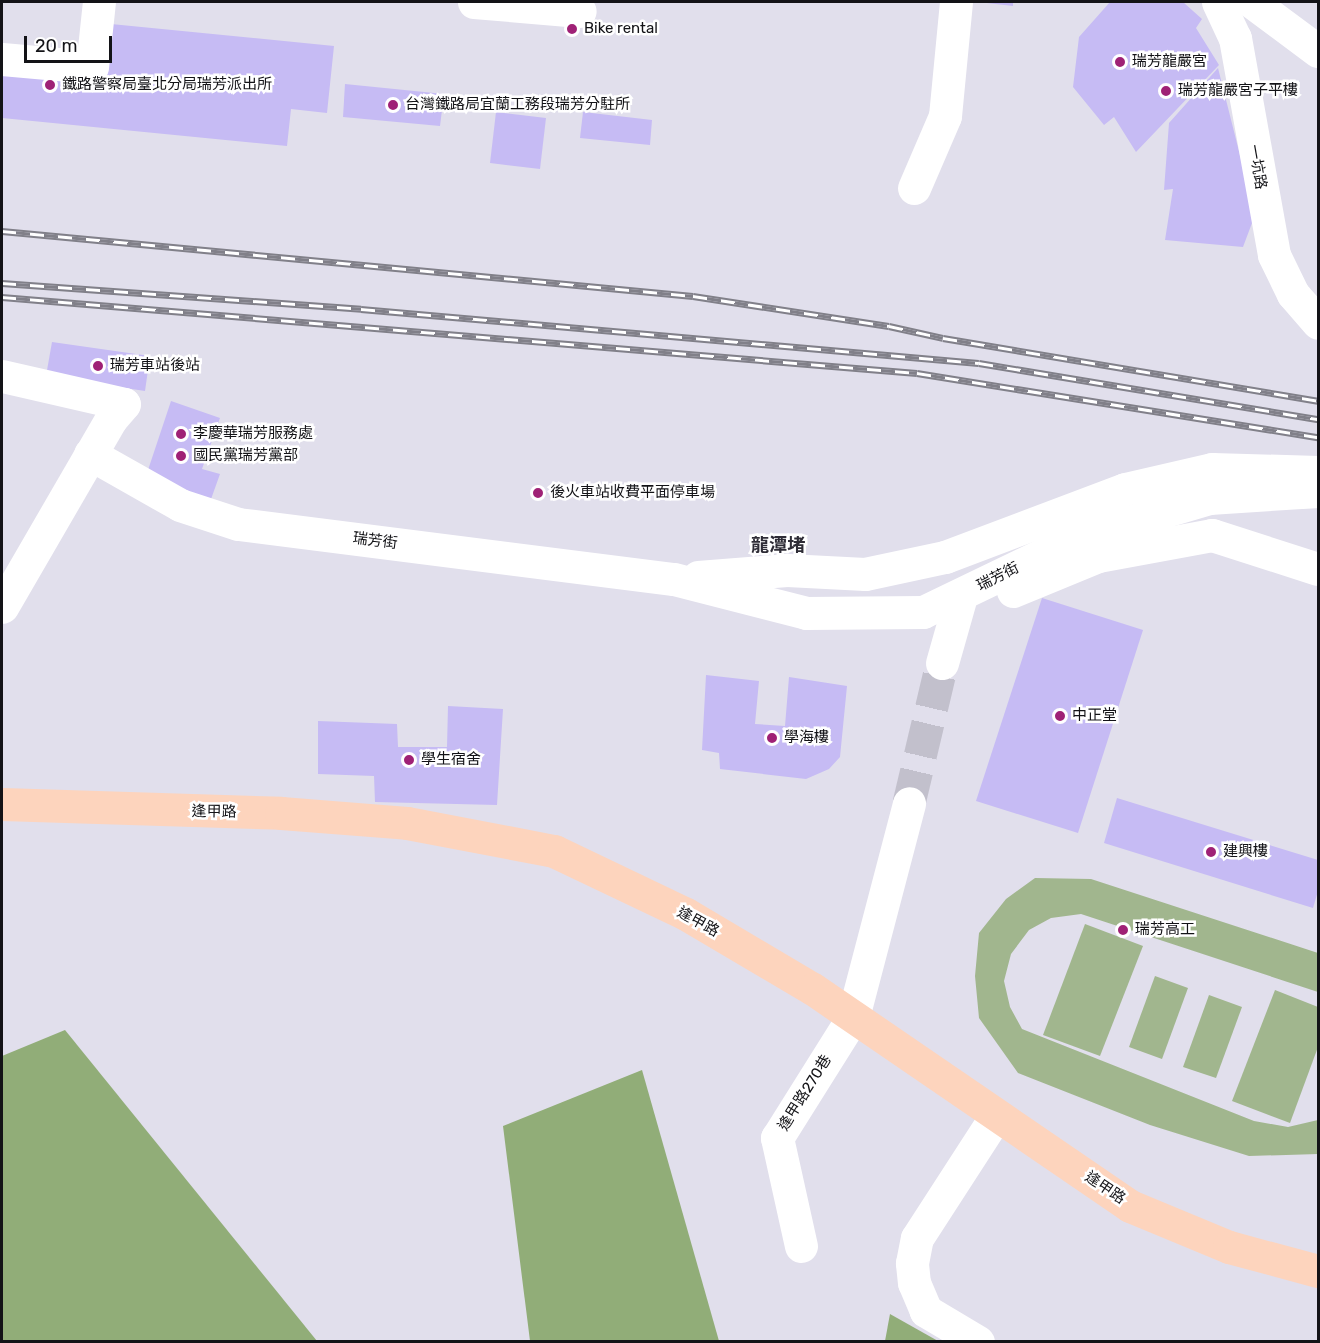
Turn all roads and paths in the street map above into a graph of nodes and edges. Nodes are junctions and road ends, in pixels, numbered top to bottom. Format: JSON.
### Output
{"nodes":[{"id":1,"x":99,"y":2,"type":"edge"},
{"id":2,"x":474,"y":2,"type":"edge"},
{"id":3,"x":956,"y":2,"type":"edge"},
{"id":4,"x":1218,"y":2,"type":"edge"},
{"id":5,"x":1252,"y":2,"type":"edge"},
{"id":6,"x":580,"y":11,"type":"dead end"},
{"id":7,"x":1318,"y":51,"type":"edge"},
{"id":8,"x":2,"y":59,"type":"edge"},
{"id":9,"x":914,"y":188,"type":"dead end"},
{"id":10,"x":1318,"y":323,"type":"edge"},
{"id":11,"x":2,"y":376,"type":"edge"},
{"id":12,"x":90,"y":454,"type":"junction"},
{"id":13,"x":1318,"y":472,"type":"edge"},
{"id":14,"x":1318,"y":491,"type":"edge"},
{"id":15,"x":1318,"y":569,"type":"edge"},
{"id":16,"x":674,"y":579,"type":"junction"},
{"id":17,"x":961,"y":596,"type":"junction"},
{"id":18,"x":2,"y":607,"type":"edge"},
{"id":19,"x":942,"y":663,"type":"tunnel mouth"},
{"id":20,"x":909,"y":802,"type":"tunnel mouth"},
{"id":21,"x":2,"y":804,"type":"edge"},
{"id":22,"x":853,"y":1017,"type":"junction"},
{"id":23,"x":996,"y":1116,"type":"junction"},
{"id":24,"x":801,"y":1245,"type":"dead end"},
{"id":25,"x":1318,"y":1271,"type":"edge"},
{"id":26,"x":978,"y":1341,"type":"edge"}],
"edges":[{"from":1,"to":8,"type":"street"},
{"from":2,"to":6,"type":"street"},
{"from":3,"to":9,"type":"street"},
{"from":4,"to":10,"type":"street","name":"一坑路"},
{"from":5,"to":7,"type":"street"},
{"from":11,"to":12,"type":"street"},
{"from":12,"to":16,"type":"street","name":"瑞芳街"},
{"from":12,"to":18,"type":"street"},
{"from":13,"to":16,"type":"street","name":"瑞芳街"},
{"from":14,"to":17,"type":"street","name":"瑞芳街"},
{"from":15,"to":17,"type":"street"},
{"from":16,"to":17,"type":"street","name":"瑞芳街"},
{"from":17,"to":19,"type":"street"},
{"from":20,"to":22,"type":"street","name":"逢甲路270巷"},
{"from":21,"to":22,"type":"main road","name":"逢甲路"},
{"from":22,"to":23,"type":"main road","name":"逢甲路"},
{"from":22,"to":24,"type":"street","name":"逢甲路270巷"},
{"from":23,"to":25,"type":"main road","name":"逢甲路"},
{"from":23,"to":26,"type":"street"}]}
